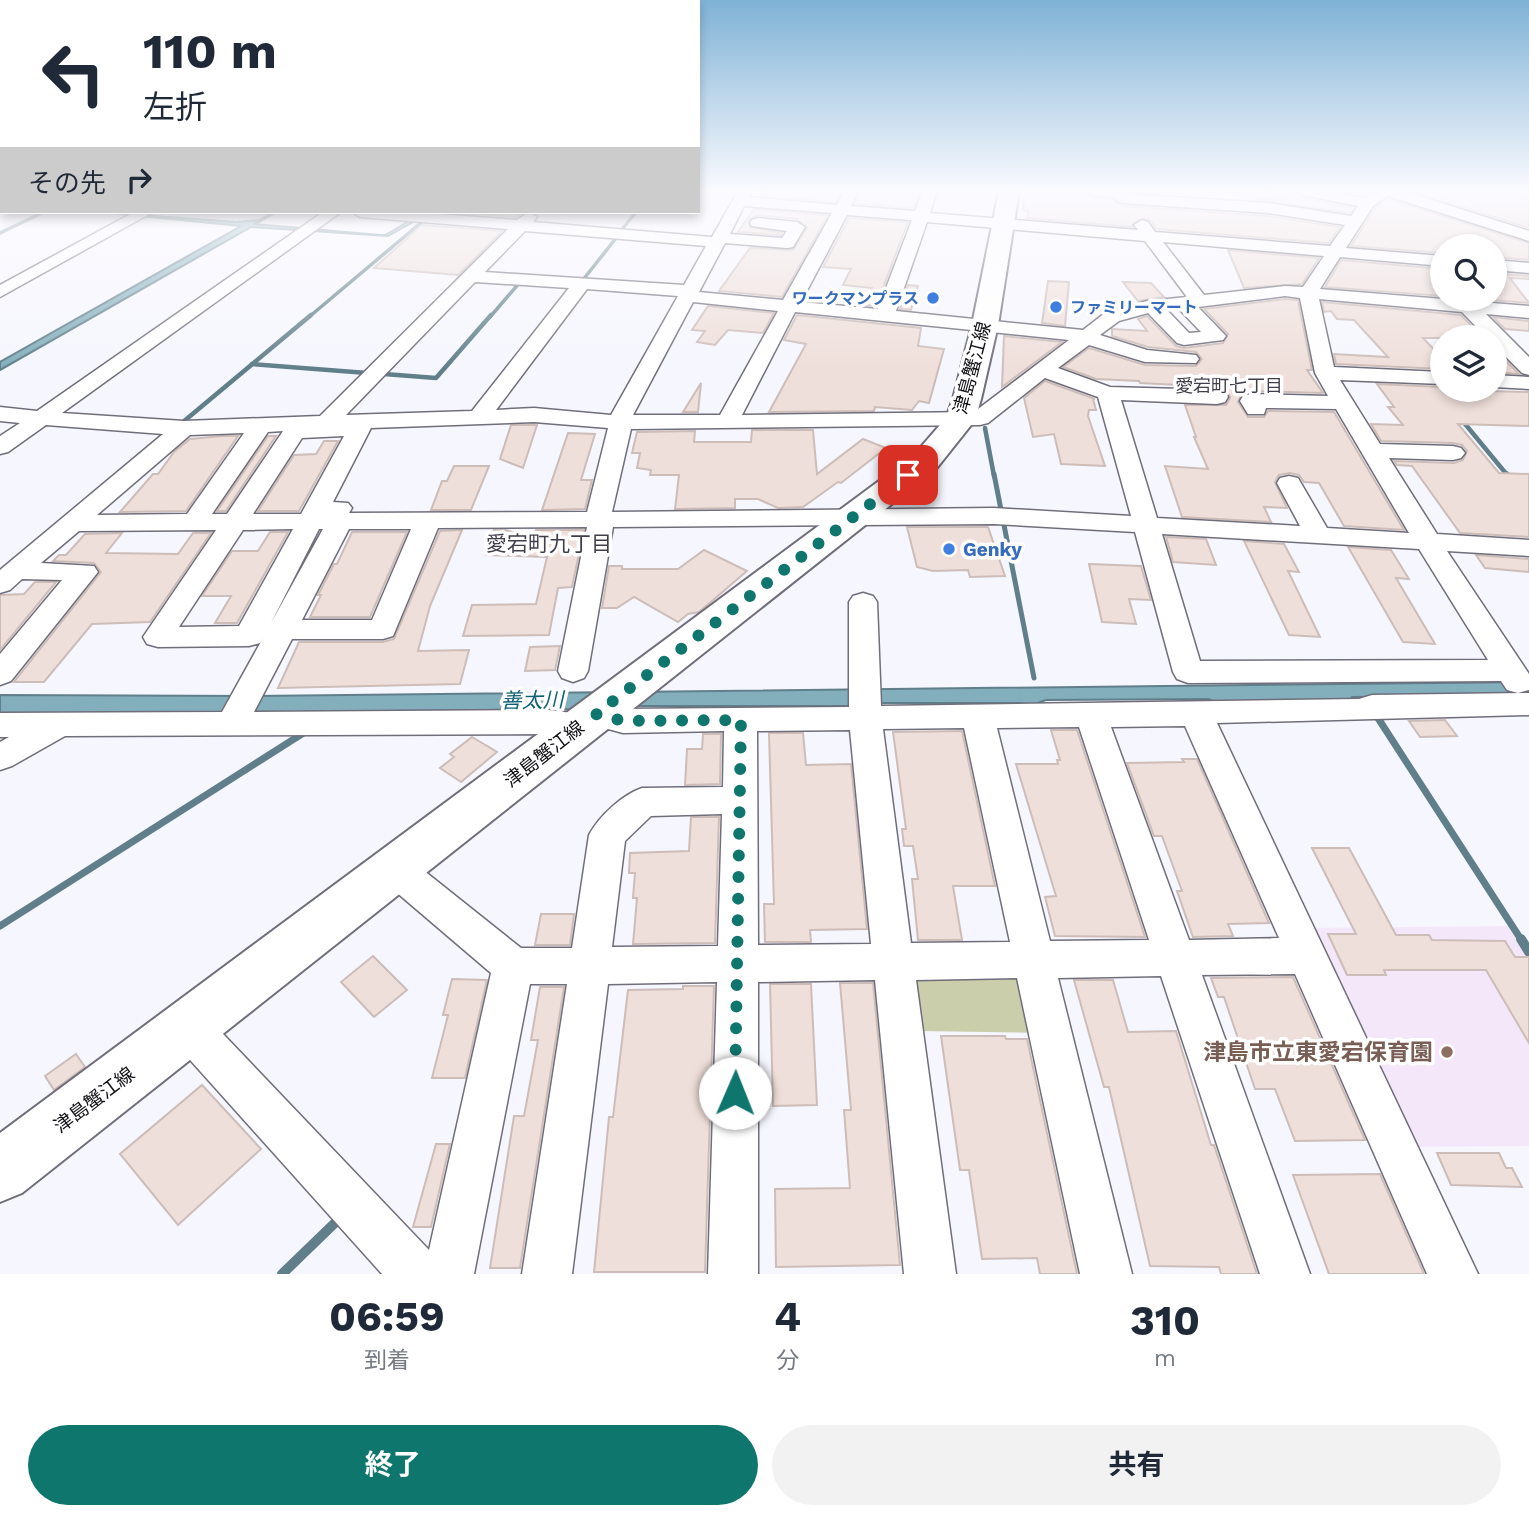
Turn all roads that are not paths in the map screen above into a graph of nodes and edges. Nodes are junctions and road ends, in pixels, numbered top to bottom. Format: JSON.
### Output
{"nodes":[{"id":1,"x":76,"y":250,"type":"edge"},
{"id":2,"x":277,"y":250,"type":"edge"},
{"id":3,"x":496,"y":250,"type":"edge"},
{"id":4,"x":712,"y":250,"type":"edge"},
{"id":5,"x":819,"y":250,"type":"edge"},
{"id":6,"x":909,"y":250,"type":"edge"},
{"id":7,"x":997,"y":250,"type":"edge"},
{"id":8,"x":1159,"y":250,"type":"edge"},
{"id":9,"x":1335,"y":250,"type":"edge"},
{"id":10,"x":1339,"y":250,"type":"edge"},
{"id":11,"x":1430,"y":260,"type":"edge"},
{"id":12,"x":1507,"y":266,"type":"edge"},
{"id":13,"x":1529,"y":268,"type":"edge"},
{"id":14,"x":471,"y":276,"type":"junction"},
{"id":15,"x":582,"y":284,"type":"junction"},
{"id":16,"x":0,"y":292,"type":"edge"},
{"id":17,"x":688,"y":293,"type":"junction"},
{"id":18,"x":1308,"y":293,"type":"junction"},
{"id":19,"x":1191,"y":302,"type":"junction"},
{"id":20,"x":1430,"y":304,"type":"edge"},
{"id":21,"x":789,"y":306,"type":"junction"},
{"id":22,"x":1153,"y":307,"type":"junction"},
{"id":23,"x":1507,"y":310,"type":"edge"},
{"id":24,"x":1472,"y":311,"type":"edge"},
{"id":25,"x":1529,"y":312,"type":"edge"},
{"id":26,"x":885,"y":316,"type":"junction"},
{"id":27,"x":985,"y":325,"type":"junction"},
{"id":28,"x":1085,"y":337,"type":"junction"},
{"id":29,"x":1189,"y":359,"type":"dead end"},
{"id":30,"x":1529,"y":369,"type":"edge"},
{"id":31,"x":1042,"y":370,"type":"junction"},
{"id":32,"x":1325,"y":373,"type":"junction"},
{"id":33,"x":1430,"y":377,"type":"edge"},
{"id":34,"x":1507,"y":382,"type":"edge"},
{"id":35,"x":1529,"y":383,"type":"edge"},
{"id":36,"x":1108,"y":393,"type":"junction"},
{"id":37,"x":1217,"y":397,"type":"dead end"},
{"id":38,"x":1344,"y":403,"type":"junction"},
{"id":39,"x":1256,"y":409,"type":"dead end"},
{"id":40,"x":0,"y":414,"type":"edge"},
{"id":41,"x":479,"y":417,"type":"junction"},
{"id":42,"x":41,"y":418,"type":"junction"},
{"id":43,"x":728,"y":420,"type":"junction"},
{"id":44,"x":385,"y":421,"type":"junction"},
{"id":45,"x":960,"y":421,"type":"junction"},
{"id":46,"x":619,"y":422,"type":"junction"},
{"id":47,"x":325,"y":424,"type":"junction"},
{"id":48,"x":260,"y":426,"type":"junction"},
{"id":49,"x":184,"y":428,"type":"junction"},
{"id":50,"x":0,"y":447,"type":"edge"},
{"id":51,"x":1373,"y":451,"type":"junction"},
{"id":52,"x":1453,"y":453,"type":"dead end"},
{"id":53,"x":1289,"y":483,"type":"dead end"},
{"id":54,"x":856,"y":517,"type":"junction"},
{"id":55,"x":600,"y":519,"type":"junction"},
{"id":56,"x":234,"y":520,"type":"junction"},
{"id":57,"x":428,"y":520,"type":"junction"},
{"id":58,"x":195,"y":521,"type":"junction"},
{"id":59,"x":311,"y":521,"type":"junction"},
{"id":60,"x":340,"y":521,"type":"junction"},
{"id":61,"x":72,"y":523,"type":"junction"},
{"id":62,"x":1144,"y":525,"type":"junction"},
{"id":63,"x":1318,"y":536,"type":"junction"},
{"id":64,"x":1428,"y":542,"type":"junction"},
{"id":65,"x":1529,"y":548,"type":"edge"},
{"id":66,"x":8,"y":577,"type":"edge"},
{"id":67,"x":863,"y":603,"type":"dead end"},
{"id":68,"x":279,"y":630,"type":"junction"},
{"id":69,"x":0,"y":674,"type":"edge"},
{"id":70,"x":1521,"y":688,"type":"edge"},
{"id":71,"x":866,"y":703,"type":"junction"},
{"id":72,"x":583,"y":704,"type":"junction"},
{"id":73,"x":238,"y":713,"type":"junction"},
{"id":74,"x":1196,"y":714,"type":"junction"},
{"id":75,"x":1091,"y":715,"type":"junction"},
{"id":76,"x":978,"y":717,"type":"junction"},
{"id":77,"x":741,"y":720,"type":"junction"},
{"id":78,"x":0,"y":725,"type":"edge"},
{"id":79,"x":58,"y":725,"type":"junction"},
{"id":80,"x":0,"y":757,"type":"edge"},
{"id":81,"x":740,"y":800,"type":"junction"},
{"id":82,"x":395,"y":869,"type":"junction"},
{"id":83,"x":1307,"y":956,"type":"junction"},
{"id":84,"x":1176,"y":958,"type":"junction"},
{"id":85,"x":1034,"y":960,"type":"junction"},
{"id":86,"x":893,"y":961,"type":"junction"},
{"id":87,"x":737,"y":964,"type":"junction"},
{"id":88,"x":590,"y":966,"type":"junction"},
{"id":89,"x":513,"y":967,"type":"junction"},
{"id":90,"x":189,"y":1028,"type":"junction"},
{"id":91,"x":0,"y":1171,"type":"edge"},
{"id":92,"x":416,"y":1274,"type":"edge"},
{"id":93,"x":449,"y":1274,"type":"edge"},
{"id":94,"x":547,"y":1274,"type":"edge"},
{"id":95,"x":733,"y":1274,"type":"edge"},
{"id":96,"x":930,"y":1274,"type":"edge"},
{"id":97,"x":1106,"y":1274,"type":"edge"},
{"id":98,"x":1285,"y":1274,"type":"edge"},
{"id":99,"x":1453,"y":1274,"type":"edge"}],
"edges":[{"from":1,"to":16,"type":"street"},
{"from":2,"to":42,"type":"street"},
{"from":3,"to":14,"type":"street"},
{"from":4,"to":17,"type":"street"},
{"from":5,"to":21,"type":"street"},
{"from":6,"to":26,"type":"street"},
{"from":7,"to":27,"type":"main road","name":"津島蟹江線"},
{"from":8,"to":19,"type":"street"},
{"from":9,"to":18,"type":"street"},
{"from":10,"to":11,"type":"street"},
{"from":12,"to":13,"type":"street"},
{"from":14,"to":15,"type":"street"},
{"from":14,"to":47,"type":"street"},
{"from":15,"to":17,"type":"street"},
{"from":15,"to":41,"type":"street"},
{"from":17,"to":21,"type":"street"},
{"from":17,"to":46,"type":"street"},
{"from":18,"to":19,"type":"street"},
{"from":18,"to":20,"type":"street"},
{"from":18,"to":32,"type":"street"},
{"from":19,"to":22,"type":"street"},
{"from":19,"to":22,"type":"street"},
{"from":21,"to":26,"type":"street"},
{"from":21,"to":43,"type":"street"},
{"from":22,"to":28,"type":"street"},
{"from":23,"to":25,"type":"street"},
{"from":24,"to":30,"type":"street"},
{"from":26,"to":27,"type":"street"},
{"from":27,"to":28,"type":"street"},
{"from":27,"to":45,"type":"main road","name":"津島蟹江線"},
{"from":28,"to":29,"type":"street"},
{"from":28,"to":31,"type":"street"},
{"from":31,"to":36,"type":"street"},
{"from":31,"to":45,"type":"street"},
{"from":32,"to":33,"type":"street"},
{"from":32,"to":38,"type":"street"},
{"from":34,"to":35,"type":"street"},
{"from":36,"to":37,"type":"street"},
{"from":36,"to":62,"type":"street"},
{"from":38,"to":39,"type":"street"},
{"from":38,"to":51,"type":"street"},
{"from":40,"to":42,"type":"street"},
{"from":41,"to":44,"type":"street"},
{"from":41,"to":46,"type":"street"},
{"from":42,"to":49,"type":"street"},
{"from":42,"to":50,"type":"street"},
{"from":43,"to":45,"type":"street"},
{"from":43,"to":46,"type":"street"},
{"from":44,"to":47,"type":"street"},
{"from":44,"to":60,"type":"street"},
{"from":45,"to":54,"type":"main road","name":"津島蟹江線"},
{"from":46,"to":55,"type":"street"},
{"from":47,"to":48,"type":"street"},
{"from":48,"to":49,"type":"street"},
{"from":48,"to":58,"type":"street"},
{"from":49,"to":61,"type":"street"},
{"from":51,"to":52,"type":"street"},
{"from":51,"to":64,"type":"street"},
{"from":53,"to":63,"type":"street"},
{"from":54,"to":55,"type":"street"},
{"from":54,"to":62,"type":"street"},
{"from":54,"to":72,"type":"main road","name":"津島蟹江線"},
{"from":55,"to":57,"type":"street"},
{"from":55,"to":72,"type":"street"},
{"from":56,"to":58,"type":"street"},
{"from":56,"to":59,"type":"street"},
{"from":56,"to":59,"type":"street"},
{"from":56,"to":59,"type":"street"},
{"from":57,"to":60,"type":"street"},
{"from":57,"to":68,"type":"street"},
{"from":58,"to":61,"type":"street"},
{"from":59,"to":60,"type":"street"},
{"from":60,"to":68,"type":"street"},
{"from":61,"to":66,"type":"street"},
{"from":62,"to":63,"type":"street"},
{"from":62,"to":70,"type":"street"},
{"from":63,"to":64,"type":"street"},
{"from":64,"to":65,"type":"street"},
{"from":64,"to":70,"type":"street"},
{"from":66,"to":69,"type":"street"},
{"from":67,"to":71,"type":"street"},
{"from":68,"to":73,"type":"street"},
{"from":70,"to":74,"type":"street"},
{"from":71,"to":76,"type":"street"},
{"from":71,"to":77,"type":"street"},
{"from":71,"to":86,"type":"street"},
{"from":72,"to":73,"type":"street"},
{"from":72,"to":77,"type":"street"},
{"from":72,"to":82,"type":"main road","name":"津島蟹江線"},
{"from":73,"to":79,"type":"street"},
{"from":74,"to":75,"type":"street"},
{"from":74,"to":83,"type":"street"},
{"from":75,"to":76,"type":"street"},
{"from":75,"to":84,"type":"street"},
{"from":76,"to":85,"type":"street"},
{"from":77,"to":81,"type":"street"},
{"from":78,"to":79,"type":"street"},
{"from":79,"to":80,"type":"street"},
{"from":81,"to":87,"type":"street"},
{"from":81,"to":88,"type":"street"},
{"from":82,"to":89,"type":"street"},
{"from":82,"to":90,"type":"main road","name":"津島蟹江線"},
{"from":83,"to":84,"type":"street"},
{"from":83,"to":99,"type":"street"},
{"from":84,"to":85,"type":"street"},
{"from":84,"to":98,"type":"street"},
{"from":85,"to":86,"type":"street"},
{"from":85,"to":97,"type":"street"},
{"from":86,"to":87,"type":"street"},
{"from":86,"to":96,"type":"street"},
{"from":87,"to":88,"type":"street"},
{"from":87,"to":95,"type":"street"},
{"from":88,"to":89,"type":"street"},
{"from":88,"to":94,"type":"street"},
{"from":89,"to":93,"type":"street"},
{"from":90,"to":91,"type":"main road","name":"津島蟹江線"},
{"from":90,"to":92,"type":"street"}]}
